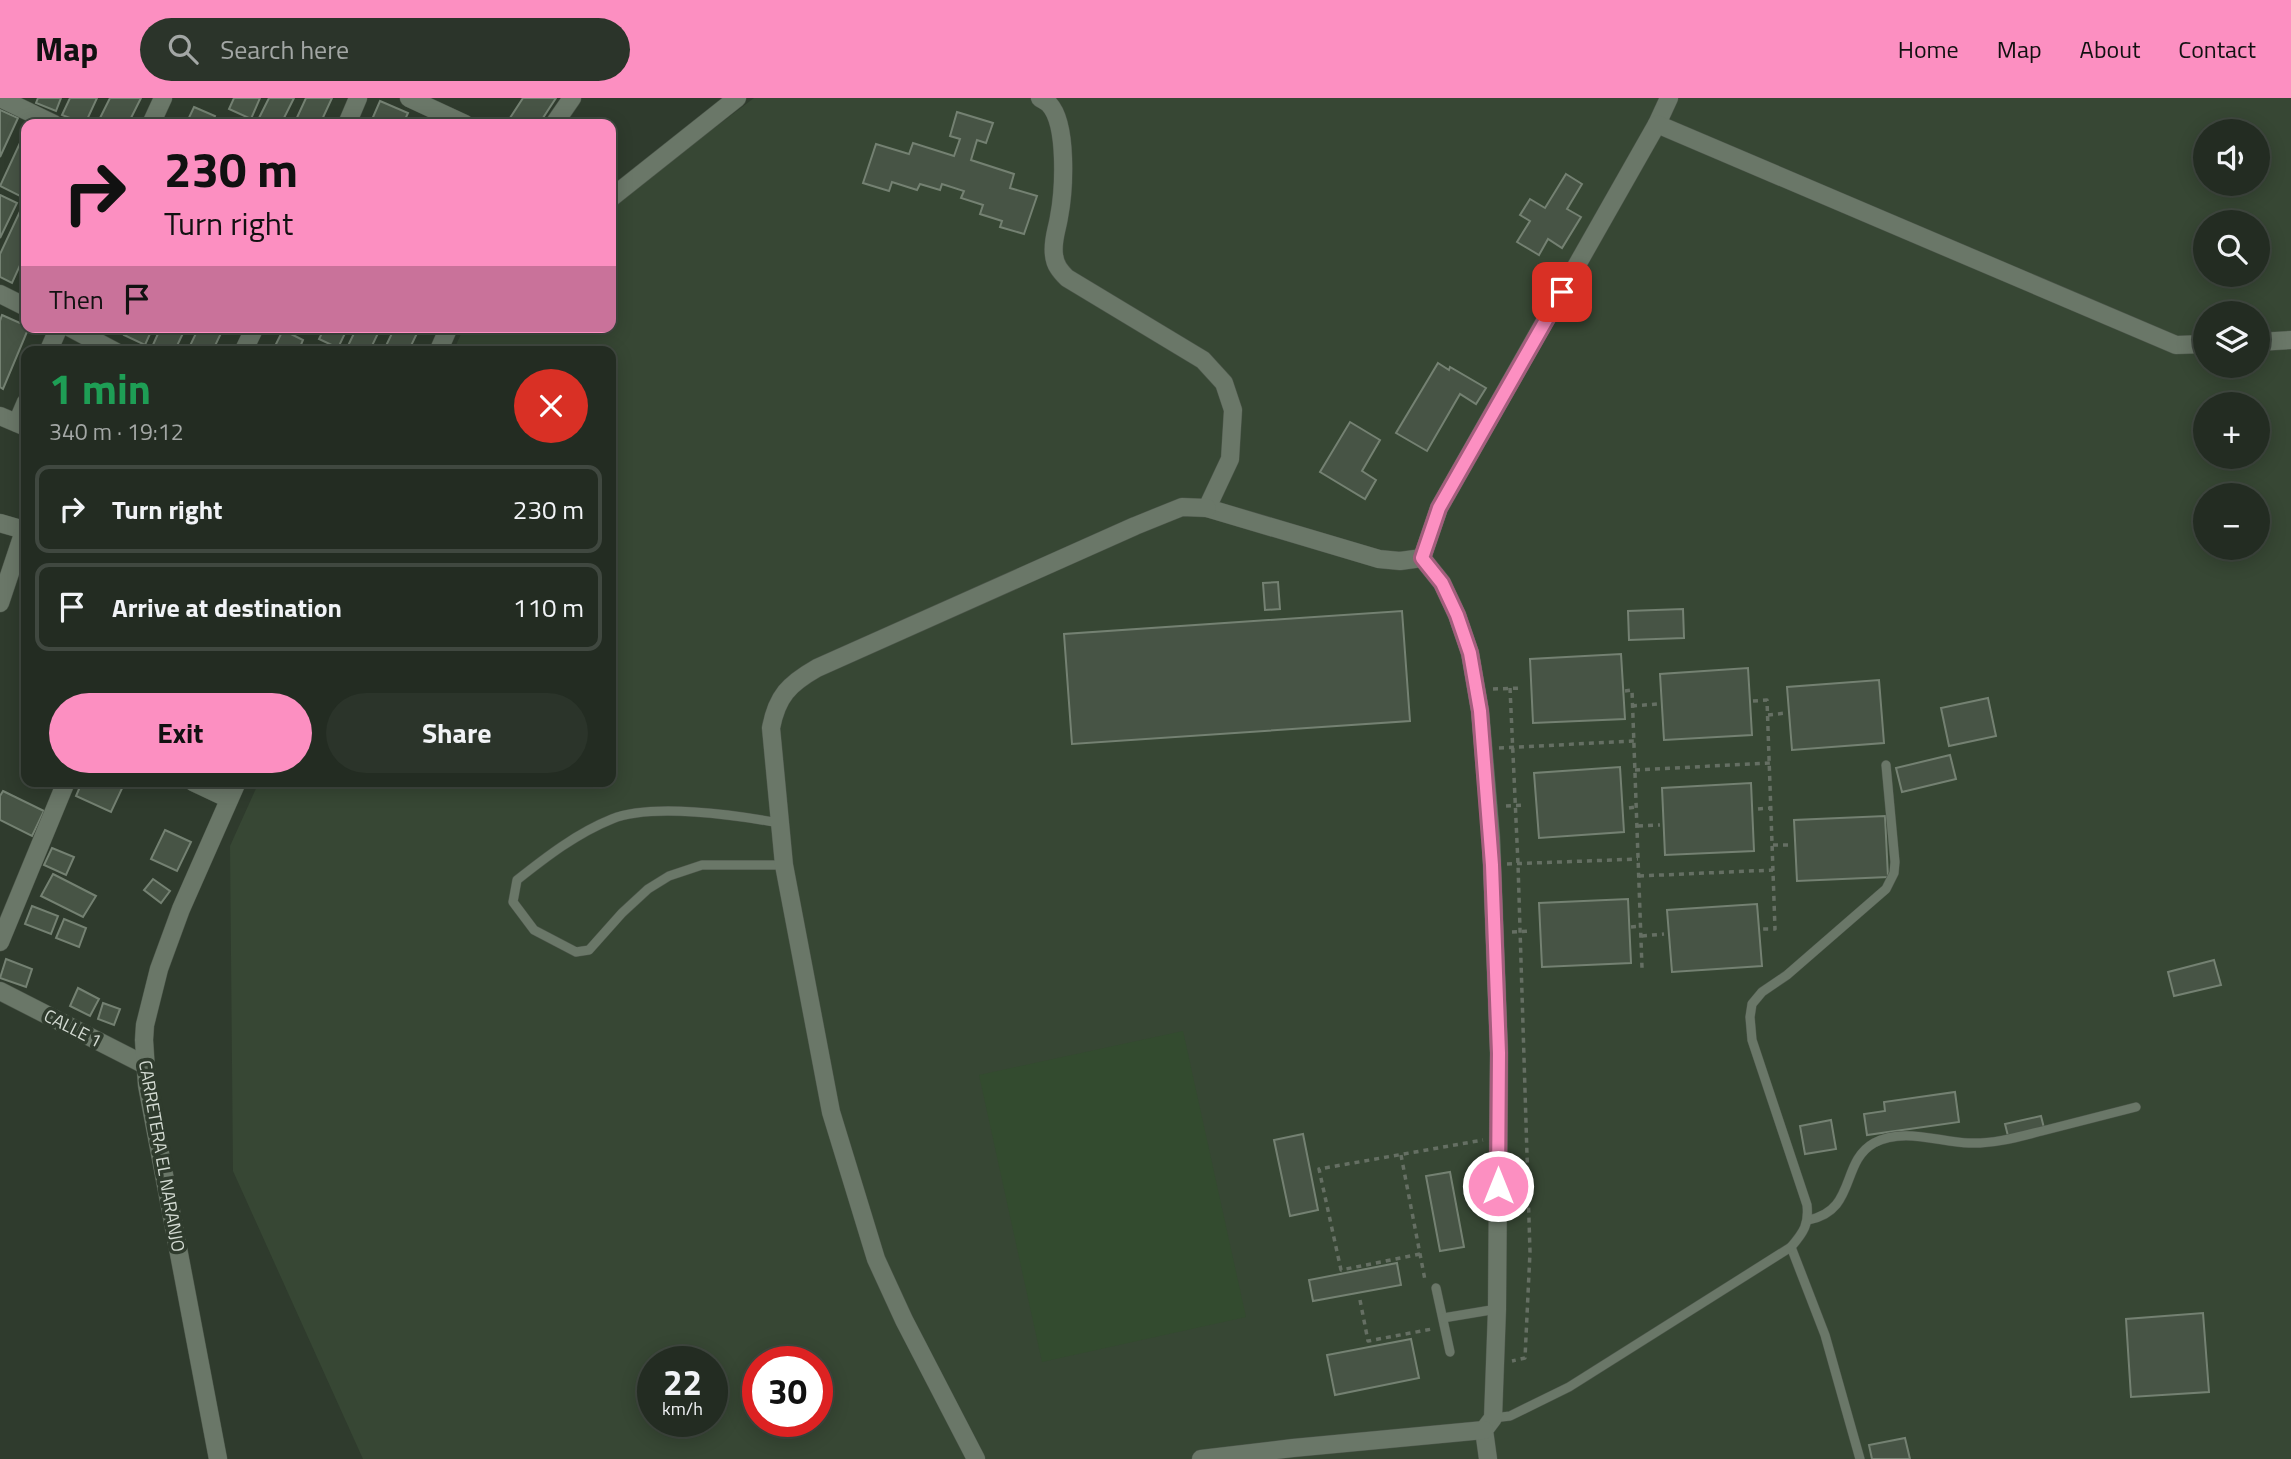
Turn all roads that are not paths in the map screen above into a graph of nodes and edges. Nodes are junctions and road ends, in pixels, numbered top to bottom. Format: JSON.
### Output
{"nodes":[{"id":1,"x":0,"y":98,"type":"edge"},
{"id":2,"x":163,"y":98,"type":"edge"},
{"id":3,"x":358,"y":98,"type":"edge"},
{"id":4,"x":409,"y":98,"type":"edge"},
{"id":5,"x":572,"y":98,"type":"edge"},
{"id":6,"x":737,"y":98,"type":"edge"},
{"id":7,"x":1040,"y":98,"type":"edge"},
{"id":8,"x":1669,"y":98,"type":"edge"},
{"id":9,"x":445,"y":107,"type":"edge"},
{"id":10,"x":44,"y":119,"type":"edge"},
{"id":11,"x":153,"y":119,"type":"edge"},
{"id":12,"x":349,"y":119,"type":"edge"},
{"id":13,"x":459,"y":119,"type":"edge"},
{"id":14,"x":557,"y":119,"type":"edge"},
{"id":15,"x":1657,"y":124,"type":"junction"},
{"id":16,"x":616,"y":192,"type":"edge"},
{"id":17,"x":0,"y":294,"type":"edge"},
{"id":18,"x":21,"y":304,"type":"edge"},
{"id":19,"x":80,"y":333,"type":"edge"},
{"id":20,"x":2291,"y":340,"type":"edge"},
{"id":21,"x":2270,"y":341,"type":"edge"},
{"id":22,"x":2193,"y":344,"type":"edge"},
{"id":23,"x":105,"y":346,"type":"edge"},
{"id":24,"x":1207,"y":508,"type":"junction"},
{"id":25,"x":0,"y":523,"type":"edge"},
{"id":26,"x":21,"y":527,"type":"edge"},
{"id":27,"x":21,"y":540,"type":"edge"},
{"id":28,"x":1422,"y":558,"type":"junction"},
{"id":29,"x":0,"y":603,"type":"edge"},
{"id":30,"x":1886,"y":765,"type":"dead end"},
{"id":31,"x":64,"y":787,"type":"edge"},
{"id":32,"x":204,"y":787,"type":"edge"},
{"id":33,"x":235,"y":787,"type":"edge"},
{"id":34,"x":229,"y":799,"type":"junction"},
{"id":35,"x":779,"y":823,"type":"junction"},
{"id":36,"x":785,"y":865,"type":"junction"},
{"id":37,"x":0,"y":942,"type":"edge"},
{"id":38,"x":0,"y":991,"type":"edge"},
{"id":39,"x":145,"y":1065,"type":"junction"},
{"id":40,"x":2136,"y":1107,"type":"dead end"},
{"id":41,"x":1808,"y":1220,"type":"junction"},
{"id":42,"x":1791,"y":1247,"type":"junction"},
{"id":43,"x":1436,"y":1288,"type":"road end"},
{"id":44,"x":1497,"y":1309,"type":"junction"},
{"id":45,"x":1443,"y":1323,"type":"junction"},
{"id":46,"x":1450,"y":1352,"type":"dead end"},
{"id":47,"x":1489,"y":1424,"type":"junction"},
{"id":48,"x":218,"y":1459,"type":"edge"},
{"id":49,"x":976,"y":1459,"type":"edge"},
{"id":50,"x":1201,"y":1459,"type":"edge"},
{"id":51,"x":1488,"y":1459,"type":"edge"},
{"id":52,"x":1860,"y":1459,"type":"edge"}],
"edges":[{"from":1,"to":10,"type":"street"},
{"from":2,"to":11,"type":"street"},
{"from":3,"to":12,"type":"street"},
{"from":4,"to":9,"type":"street"},
{"from":5,"to":14,"type":"street"},
{"from":6,"to":16,"type":"street"},
{"from":7,"to":24,"type":"street"},
{"from":8,"to":15,"type":"street"},
{"from":9,"to":13,"type":"street"},
{"from":15,"to":22,"type":"street"},
{"from":15,"to":28,"type":"street"},
{"from":17,"to":18,"type":"street"},
{"from":19,"to":23,"type":"street"},
{"from":20,"to":21,"type":"street"},
{"from":24,"to":28,"type":"street"},
{"from":24,"to":35,"type":"street"},
{"from":25,"to":26,"type":"street"},
{"from":27,"to":29,"type":"street"},
{"from":28,"to":44,"type":"street"},
{"from":30,"to":41,"type":"lane"},
{"from":31,"to":37,"type":"street"},
{"from":32,"to":34,"type":"street"},
{"from":33,"to":34,"type":"street","name":"CARRETERA EL NARANJO"},
{"from":34,"to":39,"type":"street","name":"CARRETERA EL NARANJO"},
{"from":35,"to":36,"type":"street"},
{"from":35,"to":36,"type":"lane"},
{"from":36,"to":49,"type":"street"},
{"from":38,"to":39,"type":"street","name":"CALLE 1"},
{"from":39,"to":48,"type":"street","name":"CARRETERA EL NARANJO"},
{"from":40,"to":41,"type":"lane"},
{"from":41,"to":42,"type":"lane"},
{"from":42,"to":47,"type":"lane"},
{"from":42,"to":52,"type":"lane"},
{"from":43,"to":45,"type":"lane"},
{"from":44,"to":45,"type":"lane"},
{"from":44,"to":47,"type":"street"},
{"from":45,"to":46,"type":"lane"},
{"from":47,"to":50,"type":"street"},
{"from":47,"to":51,"type":"street"}]}
